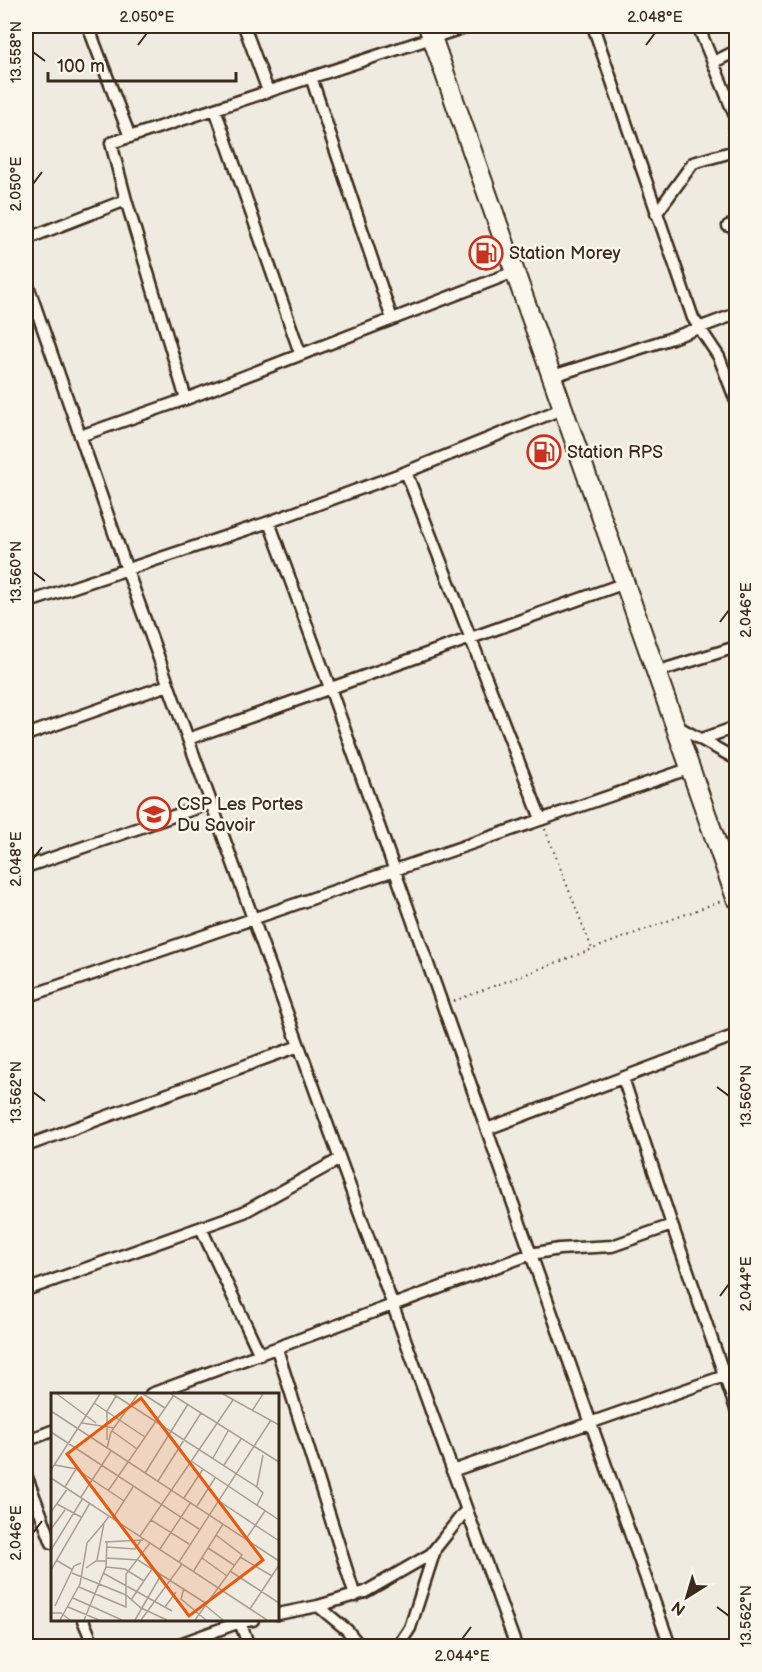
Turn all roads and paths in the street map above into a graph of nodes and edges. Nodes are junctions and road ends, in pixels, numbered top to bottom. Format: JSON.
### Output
{"nodes":[{"id":1,"x":88,"y":26,"type":"edge"},
{"id":2,"x":244,"y":26,"type":"edge"},
{"id":3,"x":468,"y":26,"type":"edge"},
{"id":4,"x":593,"y":26,"type":"edge"},
{"id":5,"x":698,"y":26,"type":"edge"},
{"id":6,"x":430,"y":31,"type":"edge"},
{"id":7,"x":736,"y":51,"type":"edge"},
{"id":8,"x":714,"y":62,"type":"junction"},
{"id":9,"x":311,"y":77,"type":"junction"},
{"id":10,"x":268,"y":91,"type":"junction"},
{"id":11,"x":215,"y":109,"type":"junction"},
{"id":12,"x":130,"y":137,"type":"junction"},
{"id":13,"x":126,"y":200,"type":"junction"},
{"id":14,"x":656,"y":214,"type":"junction"},
{"id":15,"x":26,"y":239,"type":"edge"},
{"id":16,"x":514,"y":272,"type":"junction"},
{"id":17,"x":26,"y":280,"type":"edge"},
{"id":18,"x":736,"y":314,"type":"edge"},
{"id":19,"x":392,"y":319,"type":"junction"},
{"id":20,"x":699,"y":329,"type":"junction"},
{"id":21,"x":300,"y":353,"type":"junction"},
{"id":22,"x":554,"y":376,"type":"junction"},
{"id":23,"x":186,"y":399,"type":"junction"},
{"id":24,"x":736,"y":401,"type":"edge"},
{"id":25,"x":564,"y":408,"type":"junction"},
{"id":26,"x":80,"y":436,"type":"junction"},
{"id":27,"x":406,"y":472,"type":"junction"},
{"id":28,"x":269,"y":522,"type":"junction"},
{"id":29,"x":127,"y":570,"type":"junction"},
{"id":30,"x":625,"y":583,"type":"junction"},
{"id":31,"x":26,"y":603,"type":"edge"},
{"id":32,"x":471,"y":638,"type":"junction"},
{"id":33,"x":736,"y":647,"type":"edge"},
{"id":34,"x":656,"y":672,"type":"junction"},
{"id":35,"x":168,"y":685,"type":"junction"},
{"id":36,"x":330,"y":688,"type":"junction"},
{"id":37,"x":675,"y":725,"type":"junction"},
{"id":38,"x":736,"y":727,"type":"edge"},
{"id":39,"x":26,"y":735,"type":"edge"},
{"id":40,"x":188,"y":739,"type":"junction"},
{"id":41,"x":702,"y":739,"type":"junction"},
{"id":42,"x":736,"y":759,"type":"edge"},
{"id":43,"x":691,"y":768,"type":"junction"},
{"id":44,"x":211,"y":803,"type":"junction"},
{"id":45,"x":541,"y":819,"type":"junction"},
{"id":46,"x":26,"y":867,"type":"edge"},
{"id":47,"x":394,"y":870,"type":"junction"},
{"id":48,"x":736,"y":897,"type":"edge"},
{"id":49,"x":253,"y":918,"type":"junction"},
{"id":50,"x":592,"y":949,"type":"junction"},
{"id":51,"x":26,"y":997,"type":"edge"},
{"id":52,"x":442,"y":1005,"type":"junction"},
{"id":53,"x":736,"y":1035,"type":"edge"},
{"id":54,"x":299,"y":1046,"type":"junction"},
{"id":55,"x":623,"y":1078,"type":"junction"},
{"id":56,"x":487,"y":1129,"type":"junction"},
{"id":57,"x":26,"y":1146,"type":"edge"},
{"id":58,"x":339,"y":1159,"type":"junction"},
{"id":59,"x":672,"y":1225,"type":"junction"},
{"id":60,"x":201,"y":1228,"type":"junction"},
{"id":61,"x":531,"y":1254,"type":"junction"},
{"id":62,"x":26,"y":1290,"type":"edge"},
{"id":63,"x":392,"y":1305,"type":"junction"},
{"id":64,"x":277,"y":1349,"type":"junction"},
{"id":65,"x":260,"y":1355,"type":"junction"},
{"id":66,"x":736,"y":1372,"type":"edge"},
{"id":67,"x":724,"y":1376,"type":"junction"},
{"id":68,"x":158,"y":1393,"type":"edge"},
{"id":69,"x":736,"y":1409,"type":"edge"},
{"id":70,"x":590,"y":1422,"type":"junction"},
{"id":71,"x":51,"y":1431,"type":"edge"},
{"id":72,"x":26,"y":1441,"type":"edge"},
{"id":73,"x":452,"y":1471,"type":"junction"},
{"id":74,"x":26,"y":1476,"type":"edge"},
{"id":75,"x":466,"y":1510,"type":"junction"},
{"id":76,"x":51,"y":1540,"type":"edge"},
{"id":77,"x":435,"y":1550,"type":"junction"},
{"id":78,"x":355,"y":1596,"type":"junction"},
{"id":79,"x":318,"y":1605,"type":"junction"},
{"id":80,"x":279,"y":1614,"type":"edge"},
{"id":81,"x":83,"y":1621,"type":"edge"},
{"id":82,"x":239,"y":1621,"type":"edge"},
{"id":83,"x":94,"y":1647,"type":"edge"},
{"id":84,"x":174,"y":1647,"type":"edge"},
{"id":85,"x":249,"y":1647,"type":"edge"},
{"id":86,"x":360,"y":1647,"type":"edge"},
{"id":87,"x":398,"y":1647,"type":"edge"},
{"id":88,"x":516,"y":1647,"type":"edge"},
{"id":89,"x":670,"y":1647,"type":"edge"}],
"edges":[{"from":1,"to":12,"type":"street"},
{"from":2,"to":10,"type":"street"},
{"from":3,"to":6,"type":"street"},
{"from":4,"to":14,"type":"street"},
{"from":5,"to":8,"type":"street"},
{"from":6,"to":9,"type":"street"},
{"from":6,"to":16,"type":"main road"},
{"from":7,"to":8,"type":"street"},
{"from":8,"to":14,"type":"street"},
{"from":9,"to":10,"type":"street"},
{"from":9,"to":19,"type":"street"},
{"from":10,"to":11,"type":"street"},
{"from":11,"to":12,"type":"street"},
{"from":11,"to":21,"type":"street"},
{"from":12,"to":13,"type":"street"},
{"from":13,"to":15,"type":"street"},
{"from":13,"to":23,"type":"street"},
{"from":14,"to":20,"type":"street"},
{"from":16,"to":19,"type":"street"},
{"from":16,"to":22,"type":"main road"},
{"from":17,"to":26,"type":"street"},
{"from":18,"to":20,"type":"street"},
{"from":19,"to":21,"type":"street"},
{"from":20,"to":22,"type":"street"},
{"from":20,"to":24,"type":"street"},
{"from":21,"to":23,"type":"street"},
{"from":22,"to":25,"type":"main road"},
{"from":23,"to":26,"type":"street"},
{"from":25,"to":27,"type":"street"},
{"from":25,"to":30,"type":"main road"},
{"from":26,"to":29,"type":"street"},
{"from":27,"to":28,"type":"street"},
{"from":27,"to":32,"type":"street"},
{"from":28,"to":29,"type":"street"},
{"from":28,"to":36,"type":"street"},
{"from":29,"to":31,"type":"street"},
{"from":29,"to":35,"type":"street"},
{"from":30,"to":32,"type":"street"},
{"from":30,"to":34,"type":"main road"},
{"from":32,"to":36,"type":"street"},
{"from":32,"to":45,"type":"street"},
{"from":33,"to":34,"type":"street"},
{"from":34,"to":37,"type":"main road"},
{"from":35,"to":39,"type":"street"},
{"from":35,"to":40,"type":"street"},
{"from":36,"to":40,"type":"street"},
{"from":36,"to":47,"type":"street"},
{"from":37,"to":41,"type":"street"},
{"from":37,"to":43,"type":"main road"},
{"from":38,"to":41,"type":"street"},
{"from":40,"to":44,"type":"street"},
{"from":41,"to":42,"type":"street"},
{"from":43,"to":45,"type":"street"},
{"from":43,"to":48,"type":"main road"},
{"from":44,"to":46,"type":"street"},
{"from":44,"to":49,"type":"street"},
{"from":45,"to":47,"type":"street"},
{"from":45,"to":50,"type":"path"},
{"from":47,"to":49,"type":"street"},
{"from":47,"to":52,"type":"street"},
{"from":48,"to":50,"type":"path"},
{"from":49,"to":51,"type":"street"},
{"from":49,"to":54,"type":"street"},
{"from":50,"to":52,"type":"path"},
{"from":52,"to":56,"type":"street"},
{"from":53,"to":55,"type":"street"},
{"from":54,"to":57,"type":"street"},
{"from":54,"to":58,"type":"street"},
{"from":55,"to":56,"type":"street"},
{"from":55,"to":59,"type":"street"},
{"from":56,"to":61,"type":"street"},
{"from":58,"to":60,"type":"street"},
{"from":58,"to":63,"type":"street"},
{"from":59,"to":61,"type":"street"},
{"from":59,"to":67,"type":"street"},
{"from":60,"to":62,"type":"street"},
{"from":60,"to":65,"type":"street"},
{"from":61,"to":63,"type":"street"},
{"from":61,"to":70,"type":"street"},
{"from":63,"to":64,"type":"street"},
{"from":63,"to":73,"type":"street"},
{"from":64,"to":65,"type":"street"},
{"from":64,"to":78,"type":"street"},
{"from":65,"to":68,"type":"street"},
{"from":66,"to":67,"type":"street"},
{"from":67,"to":69,"type":"street"},
{"from":67,"to":70,"type":"street"},
{"from":70,"to":73,"type":"street"},
{"from":70,"to":89,"type":"street"},
{"from":71,"to":72,"type":"street"},
{"from":73,"to":75,"type":"street"},
{"from":74,"to":76,"type":"street"},
{"from":75,"to":77,"type":"street"},
{"from":75,"to":88,"type":"street"},
{"from":77,"to":78,"type":"street"},
{"from":77,"to":87,"type":"street"},
{"from":78,"to":79,"type":"street"},
{"from":79,"to":80,"type":"street"},
{"from":79,"to":86,"type":"street"},
{"from":81,"to":83,"type":"street"},
{"from":82,"to":84,"type":"street"},
{"from":82,"to":85,"type":"street"}]}
